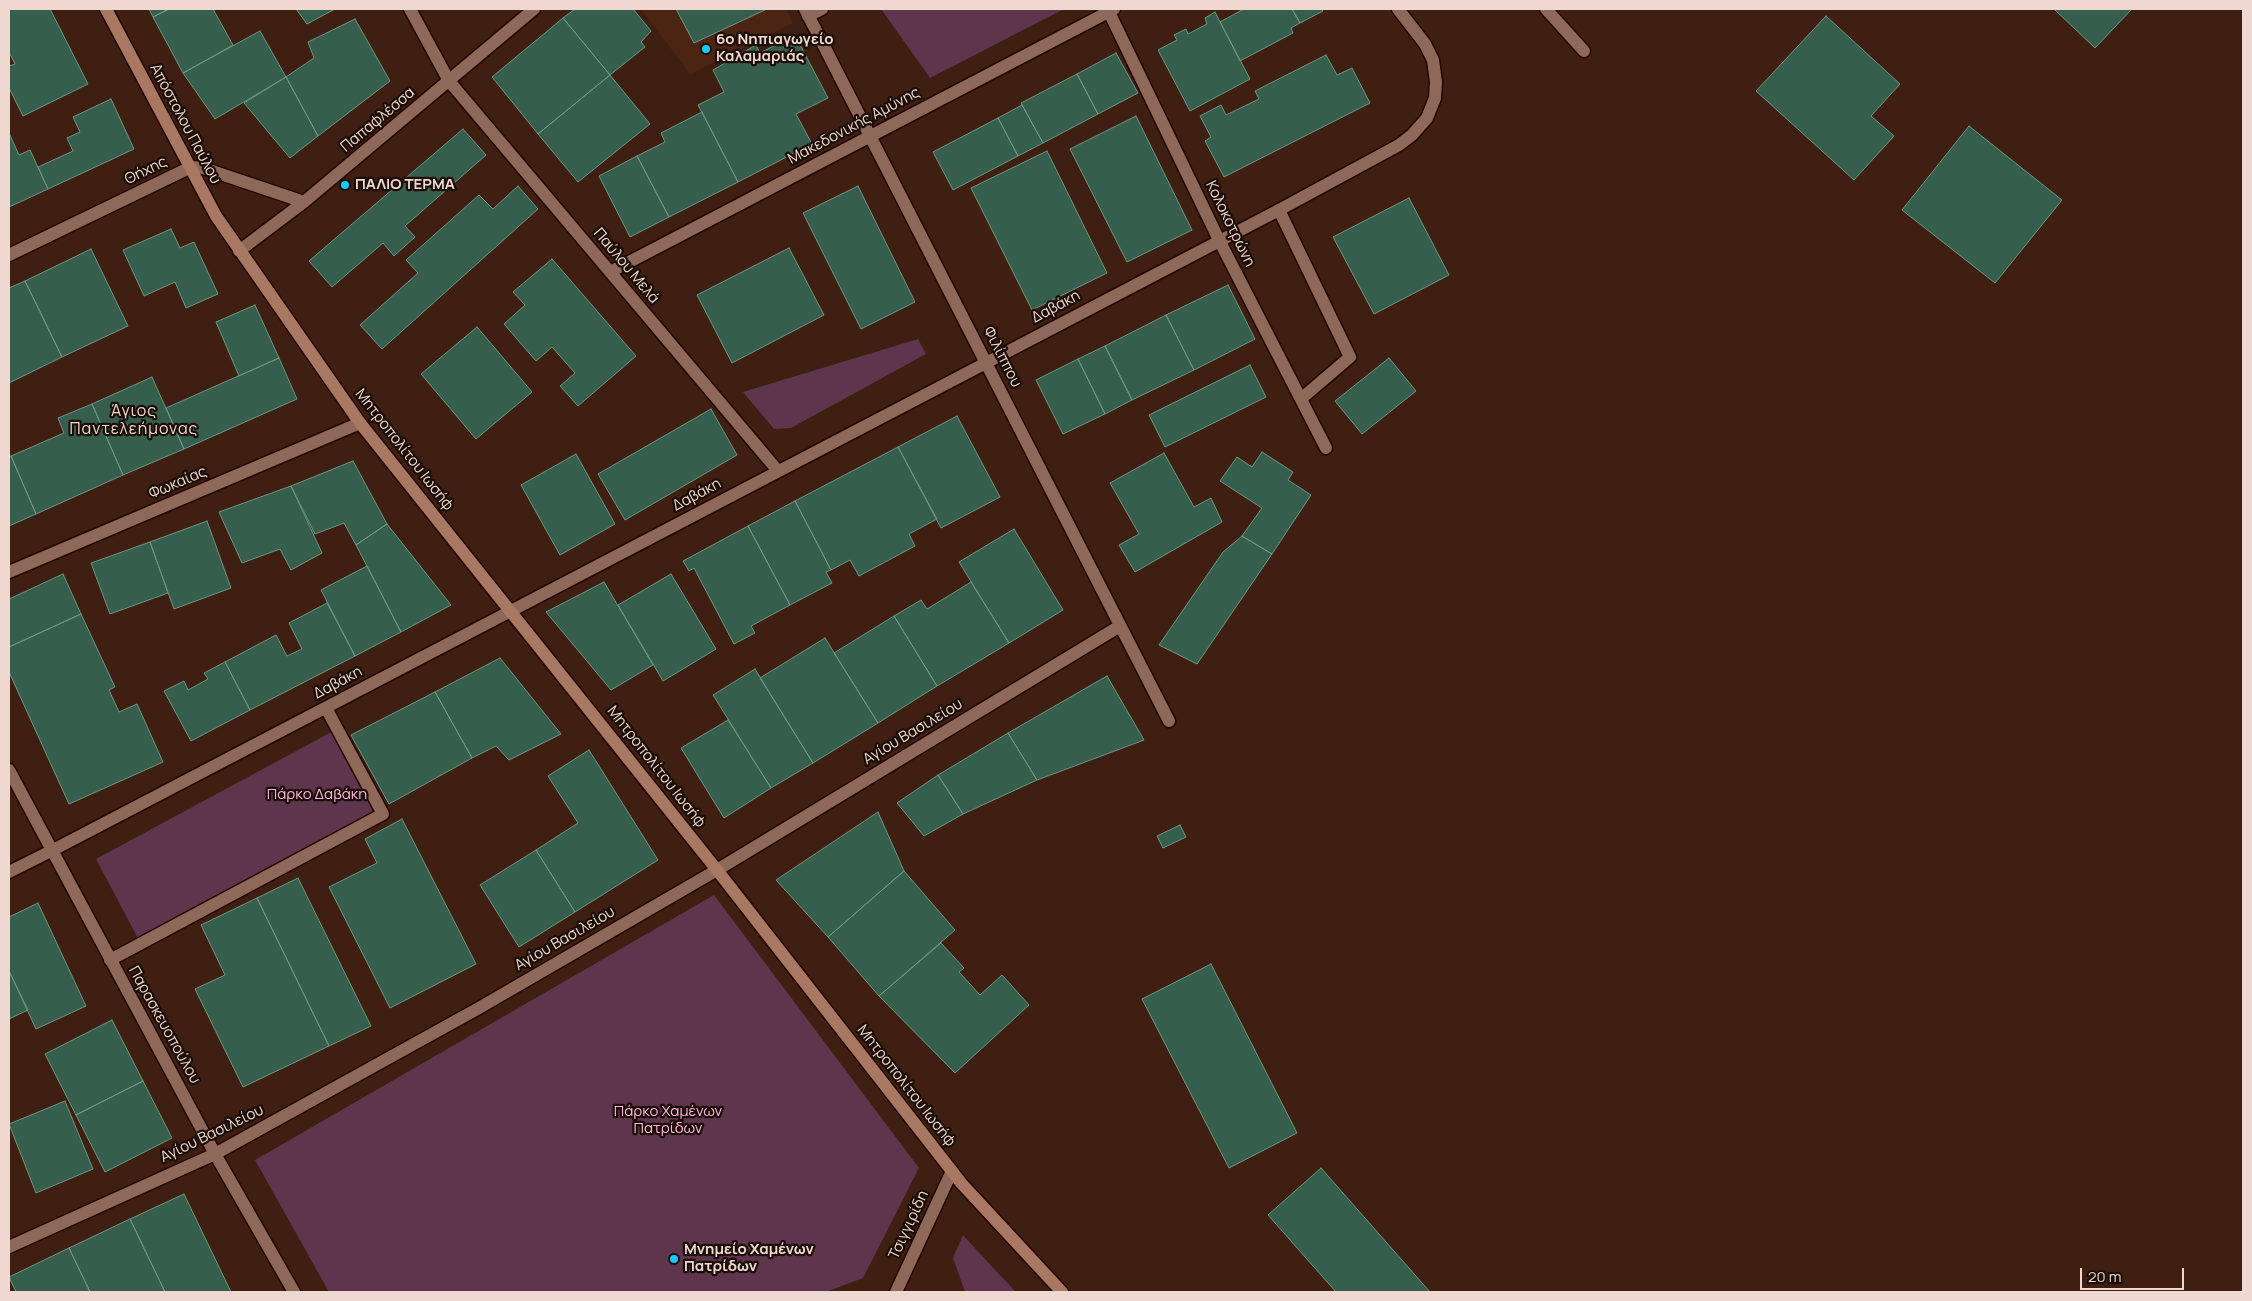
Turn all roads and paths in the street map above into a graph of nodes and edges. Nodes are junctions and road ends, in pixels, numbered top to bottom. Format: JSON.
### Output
{"nodes":[{"id":1,"x":106,"y":9,"type":"edge"},
{"id":2,"x":410,"y":9,"type":"edge"},
{"id":3,"x":534,"y":9,"type":"edge"},
{"id":4,"x":822,"y":9,"type":"edge"},
{"id":5,"x":1398,"y":9,"type":"edge"},
{"id":6,"x":1546,"y":9,"type":"edge"},
{"id":7,"x":1111,"y":10,"type":"edge"},
{"id":8,"x":807,"y":12,"type":"edge"},
{"id":9,"x":1584,"y":51,"type":"dead end"},
{"id":10,"x":449,"y":81,"type":"junction"},
{"id":11,"x":870,"y":136,"type":"junction"},
{"id":12,"x":190,"y":168,"type":"junction"},
{"id":13,"x":304,"y":202,"type":"junction"},
{"id":14,"x":1279,"y":210,"type":"junction"},
{"id":15,"x":1219,"y":240,"type":"junction"},
{"id":16,"x":239,"y":251,"type":"junction"},
{"id":17,"x":9,"y":255,"type":"edge"},
{"id":18,"x":610,"y":272,"type":"junction"},
{"id":19,"x":986,"y":362,"type":"junction"},
{"id":20,"x":1302,"y":398,"type":"junction"},
{"id":21,"x":360,"y":423,"type":"junction"},
{"id":22,"x":1326,"y":448,"type":"dead end"},
{"id":23,"x":778,"y":471,"type":"junction"},
{"id":24,"x":9,"y":572,"type":"edge"},
{"id":25,"x":511,"y":611,"type":"junction"},
{"id":26,"x":1120,"y":626,"type":"junction"},
{"id":27,"x":326,"y":708,"type":"junction"},
{"id":28,"x":1169,"y":720,"type":"dead end"},
{"id":29,"x":9,"y":770,"type":"edge"},
{"id":30,"x":51,"y":851,"type":"junction"},
{"id":31,"x":717,"y":870,"type":"junction"},
{"id":32,"x":9,"y":872,"type":"edge"},
{"id":33,"x":110,"y":960,"type":"junction"},
{"id":34,"x":215,"y":1154,"type":"junction"},
{"id":35,"x":952,"y":1171,"type":"junction"},
{"id":36,"x":9,"y":1246,"type":"edge"},
{"id":37,"x":294,"y":1292,"type":"edge"},
{"id":38,"x":896,"y":1292,"type":"edge"},
{"id":39,"x":1062,"y":1292,"type":"edge"}],
"edges":[{"from":1,"to":12,"type":"main road","name":"Απόστολου Παύλου"},
{"from":2,"to":10,"type":"street","name":"Παύλου Μελά"},
{"from":3,"to":10,"type":"street","name":"Παπαφλέσσα"},
{"from":4,"to":8,"type":"street"},
{"from":5,"to":14,"type":"street","name":"Δαβάκη"},
{"from":6,"to":9,"type":"street"},
{"from":7,"to":11,"type":"street","name":"Μακεδονικής Αμύνης"},
{"from":7,"to":15,"type":"street","name":"Κολοκοτρώνη"},
{"from":8,"to":11,"type":"street","name":"Φιλίππου"},
{"from":10,"to":13,"type":"street","name":"Παπαφλέσσα"},
{"from":10,"to":18,"type":"street","name":"Παύλου Μελά"},
{"from":11,"to":18,"type":"street","name":"Μακεδονικής Αμύνης"},
{"from":11,"to":19,"type":"street","name":"Φιλίππου"},
{"from":12,"to":13,"type":"street","name":"Θήχης"},
{"from":12,"to":16,"type":"main road","name":"Απόστολου Παύλου"},
{"from":12,"to":17,"type":"street","name":"Θήχης"},
{"from":13,"to":16,"type":"street","name":"Παπαφλέσσα"},
{"from":14,"to":15,"type":"street","name":"Δαβάκη"},
{"from":14,"to":20,"type":"street"},
{"from":15,"to":19,"type":"street","name":"Δαβάκη"},
{"from":15,"to":20,"type":"street","name":"Κολοκοτρώνη"},
{"from":16,"to":21,"type":"main road","name":"Μητροπολίτου Ιωσήφ"},
{"from":18,"to":23,"type":"street","name":"Παύλου Μελά"},
{"from":19,"to":23,"type":"street","name":"Δαβάκη"},
{"from":19,"to":26,"type":"street","name":"Φιλίππου"},
{"from":20,"to":22,"type":"street","name":"Κολοκοτρώνη"},
{"from":21,"to":24,"type":"street","name":"Φωκαίας"},
{"from":21,"to":25,"type":"main road","name":"Μητροπολίτου Ιωσήφ"},
{"from":23,"to":25,"type":"street","name":"Δαβάκη"},
{"from":25,"to":27,"type":"street","name":"Δαβάκη"},
{"from":25,"to":31,"type":"main road","name":"Μητροπολίτου Ιωσήφ"},
{"from":26,"to":28,"type":"street","name":"Φιλίππου"},
{"from":26,"to":31,"type":"street","name":"Αγίου Βασιλείου"},
{"from":27,"to":30,"type":"street","name":"Δαβάκη"},
{"from":27,"to":33,"type":"street"},
{"from":29,"to":30,"type":"street","name":"Παρασκευοπούλου"},
{"from":30,"to":32,"type":"street","name":"Δαβάκη"},
{"from":30,"to":33,"type":"street","name":"Παρασκευοπούλου"},
{"from":31,"to":34,"type":"street","name":"Αγίου Βασιλείου"},
{"from":31,"to":35,"type":"main road","name":"Μητροπολίτου Ιωσήφ"},
{"from":33,"to":34,"type":"street","name":"Παρασκευοπούλου"},
{"from":34,"to":36,"type":"street","name":"Αγίου Βασιλείου"},
{"from":34,"to":37,"type":"street","name":"Παρασκευοπούλου"},
{"from":35,"to":38,"type":"street","name":"Τσιγγιρίδη"},
{"from":35,"to":39,"type":"main road","name":"Μητροπολίτου Ιωσήφ"}]}
